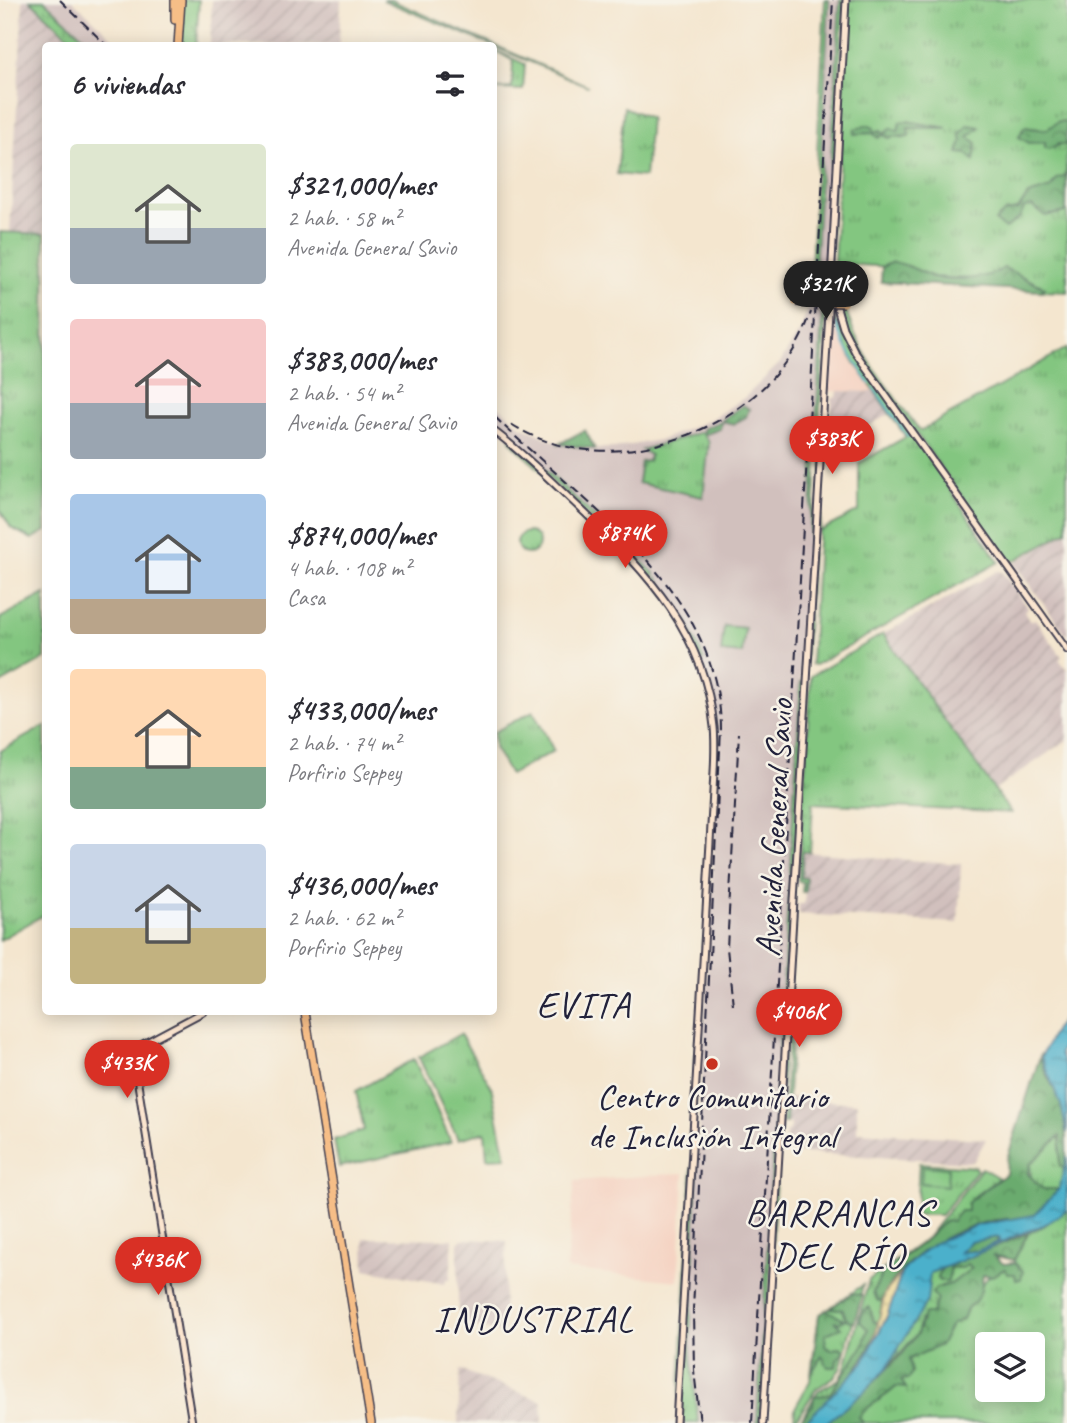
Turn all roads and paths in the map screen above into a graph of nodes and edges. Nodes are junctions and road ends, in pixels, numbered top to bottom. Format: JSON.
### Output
{"nodes":[{"id":1,"x":175,"y":0,"type":"edge"},
{"id":2,"x":181,"y":0,"type":"edge"},
{"id":3,"x":846,"y":0,"type":"edge"},
{"id":4,"x":176,"y":42,"type":"edge"},
{"id":5,"x":176,"y":42,"type":"edge"},
{"id":6,"x":831,"y":278,"type":"junction"},
{"id":7,"x":796,"y":302,"type":"dead end"},
{"id":8,"x":844,"y":303,"type":"dead end"},
{"id":9,"x":839,"y":317,"type":"junction"},
{"id":10,"x":827,"y":320,"type":"junction"},
{"id":11,"x":497,"y":433,"type":"edge"},
{"id":12,"x":1067,"y":650,"type":"edge"},
{"id":13,"x":197,"y":1015,"type":"edge"},
{"id":14,"x":307,"y":1015,"type":"edge"},
{"id":15,"x":192,"y":1423,"type":"edge"},
{"id":16,"x":373,"y":1423,"type":"edge"},
{"id":17,"x":676,"y":1423,"type":"edge"},
{"id":18,"x":763,"y":1423,"type":"edge"}],
"edges":[{"from":1,"to":4,"type":"main road"},
{"from":2,"to":5,"type":"main road"},
{"from":3,"to":6,"type":"main road"},
{"from":6,"to":9,"type":"main road"},
{"from":6,"to":10,"type":"main road","name":"Avenida General Savio"},
{"from":7,"to":8,"type":"main road","bridge":true},
{"from":9,"to":10,"type":"main road"},
{"from":9,"to":12,"type":"main road"},
{"from":10,"to":18,"type":"main road","name":"Avenida General Savio"},
{"from":11,"to":17,"type":"main road"},
{"from":13,"to":15,"type":"main road"},
{"from":14,"to":16,"type":"main road"}]}
